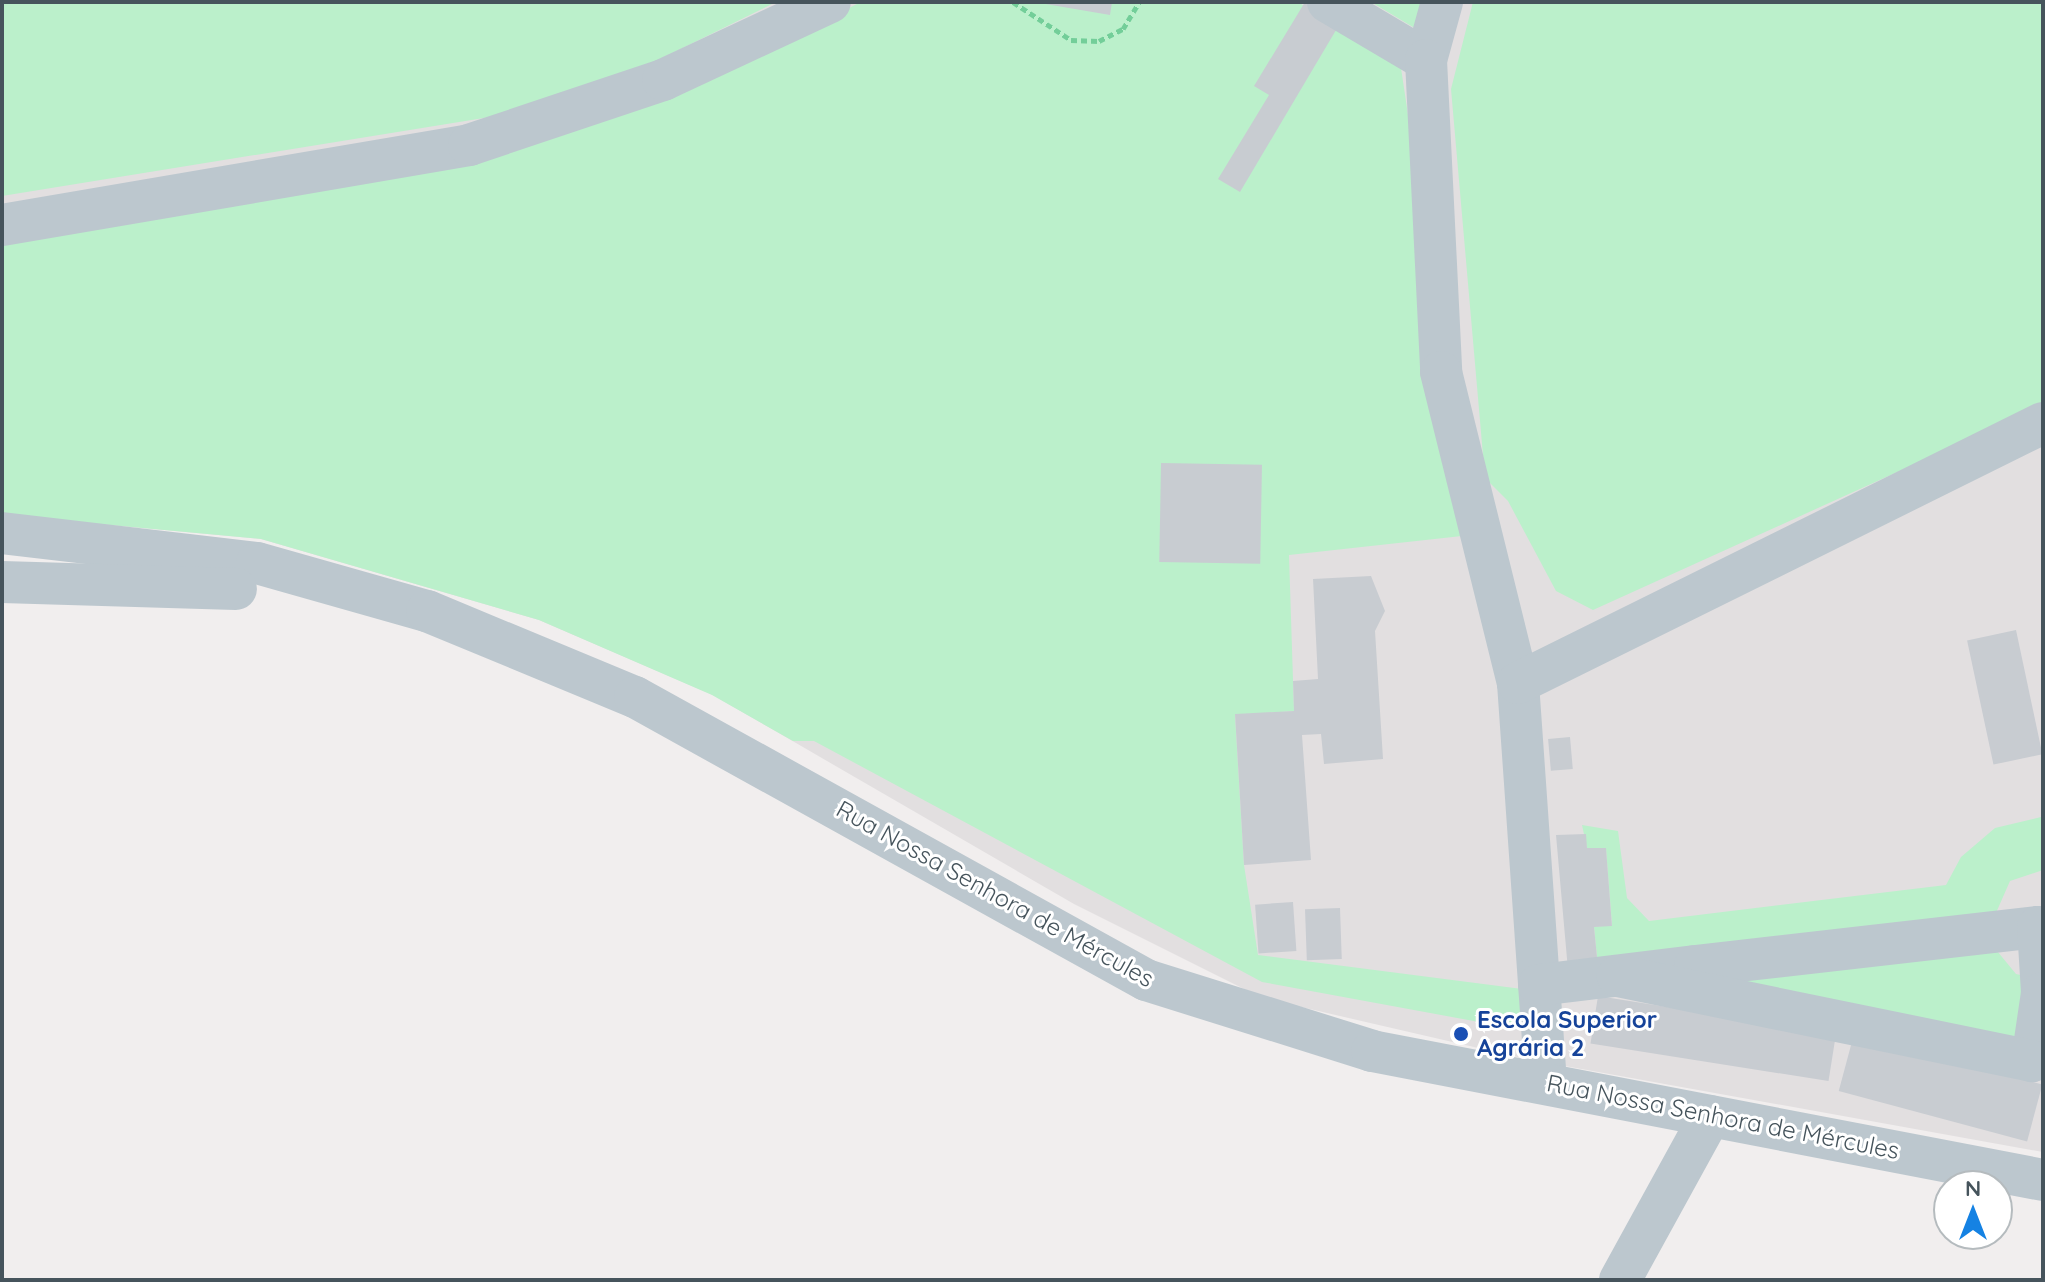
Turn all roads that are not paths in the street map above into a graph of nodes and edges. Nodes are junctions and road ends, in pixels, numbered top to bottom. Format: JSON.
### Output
{"nodes":[{"id":1,"x":830,"y":2,"type":"edge"},
{"id":2,"x":1328,"y":2,"type":"edge"},
{"id":3,"x":1442,"y":2,"type":"edge"},
{"id":4,"x":1426,"y":60,"type":"junction"},
{"id":5,"x":2,"y":225,"type":"edge"},
{"id":6,"x":2043,"y":423,"type":"edge"},
{"id":7,"x":2,"y":533,"type":"edge"},
{"id":8,"x":2,"y":582,"type":"edge"},
{"id":9,"x":492,"y":638,"type":"junction"},
{"id":10,"x":1518,"y":683,"type":"junction"},
{"id":11,"x":1618,"y":976,"type":"junction"},
{"id":12,"x":1539,"y":985,"type":"junction"},
{"id":13,"x":1546,"y":1081,"type":"junction"},
{"id":14,"x":1710,"y":1116,"type":"junction"},
{"id":15,"x":2043,"y":1180,"type":"edge"},
{"id":16,"x":1620,"y":1280,"type":"edge"}],
"edges":[{"from":1,"to":5,"type":"street"},
{"from":2,"to":4,"type":"street"},
{"from":3,"to":4,"type":"street"},
{"from":4,"to":10,"type":"street"},
{"from":6,"to":10,"type":"street"},
{"from":7,"to":9,"type":"street","name":"Rua Nossa Senhora de Mércules"},
{"from":8,"to":9,"type":"street","name":"Rua Nossa Senhora de Mércules"},
{"from":9,"to":13,"type":"street","name":"Rua Nossa Senhora de Mércules"},
{"from":10,"to":12,"type":"street"},
{"from":11,"to":11,"type":"street"},
{"from":11,"to":12,"type":"street"},
{"from":12,"to":13,"type":"street"},
{"from":13,"to":14,"type":"street","name":"Rua Nossa Senhora de Mércules"},
{"from":14,"to":15,"type":"street","name":"Rua Nossa Senhora de Mércules"},
{"from":14,"to":16,"type":"street"}]}
